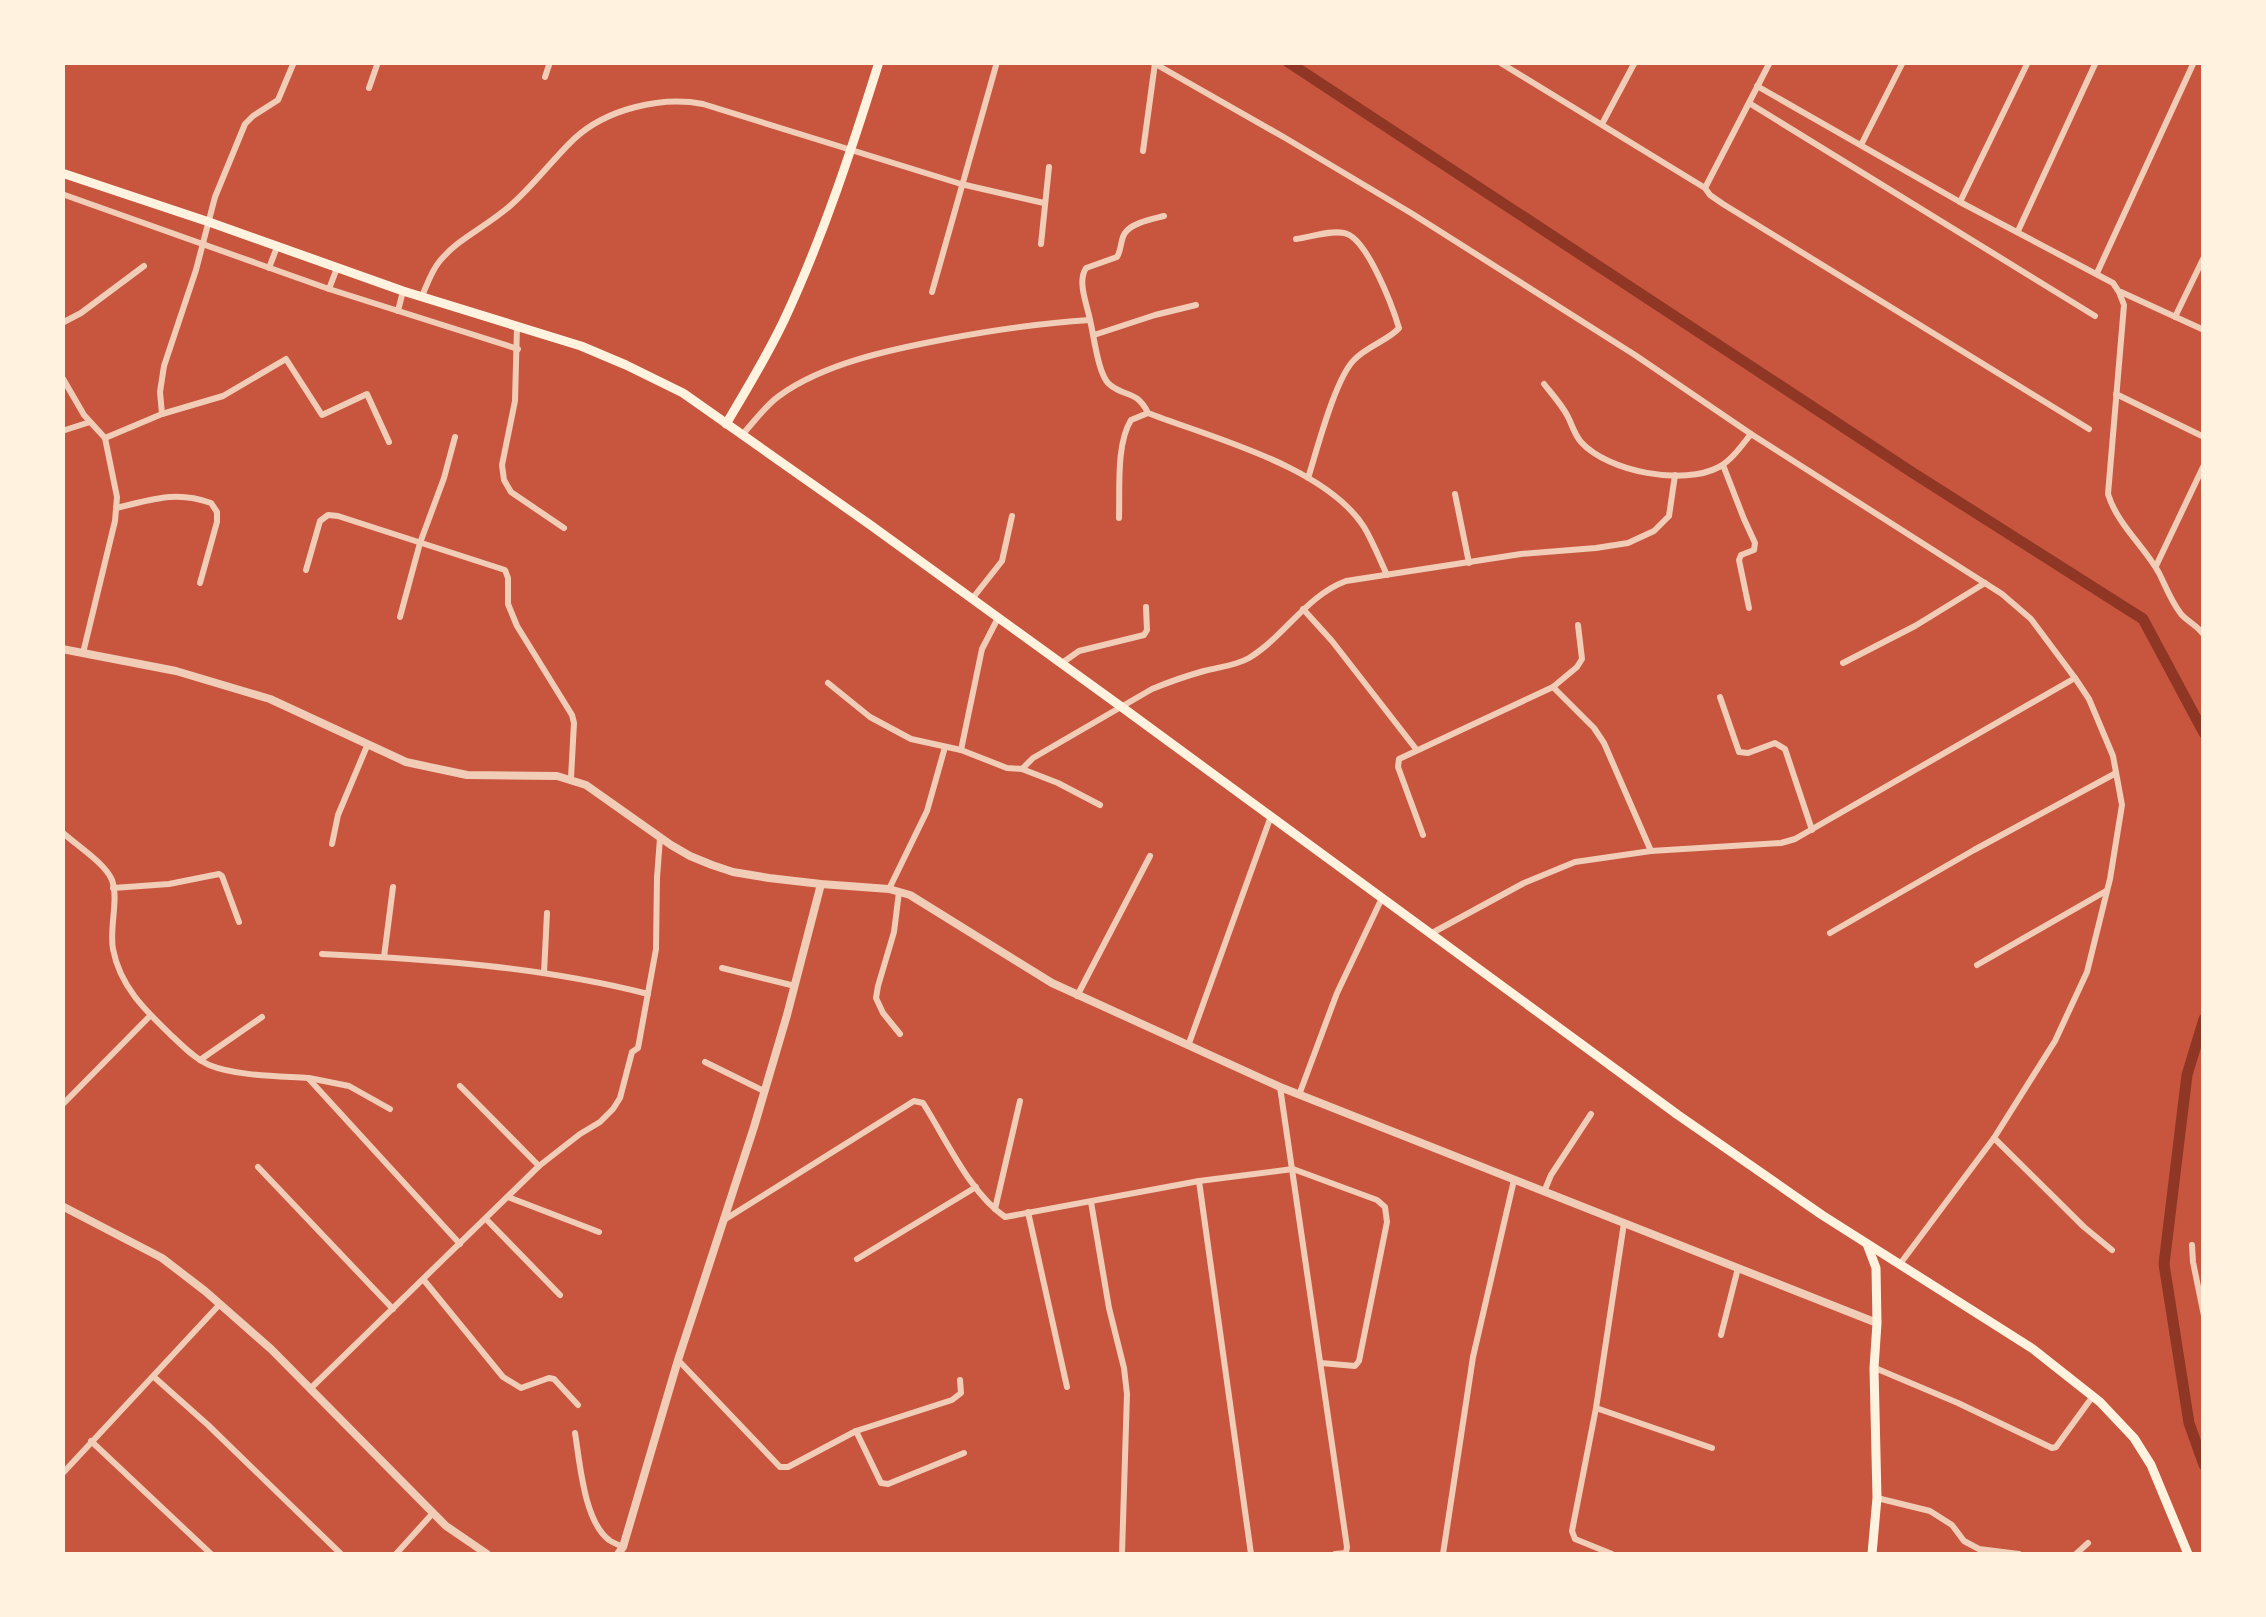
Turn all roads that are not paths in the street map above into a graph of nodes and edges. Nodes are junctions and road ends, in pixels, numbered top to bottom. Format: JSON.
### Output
{"nodes":[{"id":1,"x":294,"y":62,"type":"edge"},
{"id":2,"x":378,"y":62,"type":"edge"},
{"id":3,"x":550,"y":62,"type":"edge"},
{"id":4,"x":879,"y":62,"type":"edge"},
{"id":5,"x":997,"y":62,"type":"edge"},
{"id":6,"x":1499,"y":62,"type":"edge"},
{"id":7,"x":1636,"y":62,"type":"edge"},
{"id":8,"x":1770,"y":62,"type":"edge"},
{"id":9,"x":1902,"y":62,"type":"edge"},
{"id":10,"x":2028,"y":62,"type":"edge"},
{"id":11,"x":2096,"y":62,"type":"edge"},
{"id":12,"x":2194,"y":62,"type":"edge"},
{"id":13,"x":1154,"y":63,"type":"edge"},
{"id":14,"x":1509,"y":65,"type":"edge"},
{"id":15,"x":545,"y":77,"type":"dead end"},
{"id":16,"x":1758,"y":86,"type":"junction"},
{"id":17,"x":369,"y":88,"type":"dead end"},
{"id":18,"x":1749,"y":103,"type":"junction"},
{"id":19,"x":1602,"y":124,"type":"junction"},
{"id":20,"x":1860,"y":145,"type":"junction"},
{"id":21,"x":851,"y":150,"type":"junction"},
{"id":22,"x":1143,"y":151,"type":"dead end"},
{"id":23,"x":1049,"y":167,"type":"dead end"},
{"id":24,"x":62,"y":173,"type":"edge"},
{"id":25,"x":961,"y":184,"type":"junction"},
{"id":26,"x":1705,"y":188,"type":"junction"},
{"id":27,"x":62,"y":194,"type":"edge"},
{"id":28,"x":1960,"y":202,"type":"junction"},
{"id":29,"x":1044,"y":204,"type":"junction"},
{"id":30,"x":1164,"y":216,"type":"dead end"},
{"id":31,"x":209,"y":222,"type":"junction"},
{"id":32,"x":2018,"y":232,"type":"junction"},
{"id":33,"x":1296,"y":239,"type":"dead end"},
{"id":34,"x":204,"y":244,"type":"junction"},
{"id":35,"x":1041,"y":244,"type":"dead end"},
{"id":36,"x":277,"y":247,"type":"junction"},
{"id":37,"x":2204,"y":257,"type":"edge"},
{"id":38,"x":144,"y":266,"type":"dead end"},
{"id":39,"x":270,"y":268,"type":"junction"},
{"id":40,"x":337,"y":268,"type":"junction"},
{"id":41,"x":2097,"y":273,"type":"junction"},
{"id":42,"x":329,"y":288,"type":"junction"},
{"id":43,"x":403,"y":291,"type":"junction"},
{"id":44,"x":932,"y":292,"type":"dead end"},
{"id":45,"x":2120,"y":292,"type":"junction"},
{"id":46,"x":422,"y":296,"type":"junction"},
{"id":47,"x":1196,"y":305,"type":"dead end"},
{"id":48,"x":398,"y":311,"type":"junction"},
{"id":49,"x":2095,"y":316,"type":"dead end"},
{"id":50,"x":2175,"y":317,"type":"junction"},
{"id":51,"x":1090,"y":320,"type":"junction"},
{"id":52,"x":62,"y":323,"type":"edge"},
{"id":53,"x":517,"y":326,"type":"junction"},
{"id":54,"x":2204,"y":330,"type":"edge"},
{"id":55,"x":1094,"y":335,"type":"junction"},
{"id":56,"x":518,"y":349,"type":"junction"},
{"id":57,"x":62,"y":377,"type":"edge"},
{"id":58,"x":1544,"y":384,"type":"dead end"},
{"id":59,"x":2116,"y":394,"type":"junction"},
{"id":60,"x":1148,"y":413,"type":"junction"},
{"id":61,"x":162,"y":414,"type":"junction"},
{"id":62,"x":90,"y":422,"type":"junction"},
{"id":63,"x":726,"y":424,"type":"junction"},
{"id":64,"x":2089,"y":429,"type":"dead end"},
{"id":65,"x":62,"y":430,"type":"edge"},
{"id":66,"x":1751,"y":434,"type":"junction"},
{"id":67,"x":742,"y":435,"type":"junction"},
{"id":68,"x":455,"y":437,"type":"dead end"},
{"id":69,"x":2204,"y":437,"type":"edge"},
{"id":70,"x":105,"y":438,"type":"junction"},
{"id":71,"x":389,"y":442,"type":"dead end"},
{"id":72,"x":1724,"y":465,"type":"junction"},
{"id":73,"x":2204,"y":465,"type":"edge"},
{"id":74,"x":1675,"y":475,"type":"junction"},
{"id":75,"x":1308,"y":478,"type":"junction"},
{"id":76,"x":1455,"y":494,"type":"dead end"},
{"id":77,"x":116,"y":508,"type":"junction"},
{"id":78,"x":1012,"y":516,"type":"dead end"},
{"id":79,"x":1120,"y":518,"type":"dead end"},
{"id":80,"x":564,"y":528,"type":"dead end"},
{"id":81,"x":420,"y":543,"type":"junction"},
{"id":82,"x":1469,"y":563,"type":"junction"},
{"id":83,"x":2155,"y":567,"type":"junction"},
{"id":84,"x":306,"y":570,"type":"dead end"},
{"id":85,"x":1388,"y":576,"type":"junction"},
{"id":86,"x":200,"y":583,"type":"dead end"},
{"id":87,"x":1985,"y":583,"type":"junction"},
{"id":88,"x":972,"y":599,"type":"junction"},
{"id":89,"x":1146,"y":607,"type":"dead end"},
{"id":90,"x":1749,"y":608,"type":"dead end"},
{"id":91,"x":1304,"y":609,"type":"junction"},
{"id":92,"x":400,"y":617,"type":"dead end"},
{"id":93,"x":998,"y":618,"type":"junction"},
{"id":94,"x":1578,"y":625,"type":"dead end"},
{"id":95,"x":2204,"y":635,"type":"edge"},
{"id":96,"x":62,"y":649,"type":"edge"},
{"id":97,"x":83,"y":653,"type":"junction"},
{"id":98,"x":1844,"y":663,"type":"dead end"},
{"id":99,"x":1062,"y":664,"type":"junction"},
{"id":100,"x":2075,"y":678,"type":"junction"},
{"id":101,"x":828,"y":684,"type":"dead end"},
{"id":102,"x":1553,"y":687,"type":"junction"},
{"id":103,"x":1720,"y":697,"type":"dead end"},
{"id":104,"x":1124,"y":708,"type":"junction"},
{"id":105,"x":367,"y":746,"type":"junction"},
{"id":106,"x":945,"y":747,"type":"junction"},
{"id":107,"x":960,"y":750,"type":"junction"},
{"id":108,"x":1416,"y":750,"type":"junction"},
{"id":109,"x":1022,"y":768,"type":"junction"},
{"id":110,"x":2116,"y":773,"type":"junction"},
{"id":111,"x":571,"y":778,"type":"junction"},
{"id":112,"x":1100,"y":804,"type":"dead end"},
{"id":113,"x":1272,"y":816,"type":"junction"},
{"id":114,"x":1813,"y":830,"type":"junction"},
{"id":115,"x":62,"y":832,"type":"edge"},
{"id":116,"x":1423,"y":835,"type":"dead end"},
{"id":117,"x":660,"y":838,"type":"junction"},
{"id":118,"x":332,"y":844,"type":"dead end"},
{"id":119,"x":1651,"y":851,"type":"junction"},
{"id":120,"x":1150,"y":856,"type":"dead end"},
{"id":121,"x":821,"y":884,"type":"junction"},
{"id":122,"x":393,"y":887,"type":"dead end"},
{"id":123,"x":114,"y":888,"type":"junction"},
{"id":124,"x":894,"y":890,"type":"junction"},
{"id":125,"x":2107,"y":891,"type":"junction"},
{"id":126,"x":1382,"y":896,"type":"junction"},
{"id":127,"x":547,"y":912,"type":"dead end"},
{"id":128,"x":239,"y":922,"type":"dead end"},
{"id":129,"x":1432,"y":932,"type":"junction"},
{"id":130,"x":1830,"y":933,"type":"dead end"},
{"id":131,"x":322,"y":954,"type":"dead end"},
{"id":132,"x":384,"y":957,"type":"junction"},
{"id":133,"x":1977,"y":965,"type":"dead end"},
{"id":134,"x":722,"y":968,"type":"dead end"},
{"id":135,"x":544,"y":973,"type":"junction"},
{"id":136,"x":796,"y":986,"type":"junction"},
{"id":137,"x":648,"y":994,"type":"junction"},
{"id":138,"x":1077,"y":996,"type":"junction"},
{"id":139,"x":150,"y":1016,"type":"junction"},
{"id":140,"x":262,"y":1017,"type":"dead end"},
{"id":141,"x":900,"y":1034,"type":"dead end"},
{"id":142,"x":1188,"y":1047,"type":"junction"},
{"id":143,"x":200,"y":1060,"type":"junction"},
{"id":144,"x":705,"y":1062,"type":"dead end"},
{"id":145,"x":308,"y":1078,"type":"junction"},
{"id":146,"x":460,"y":1086,"type":"dead end"},
{"id":147,"x":1280,"y":1088,"type":"junction"},
{"id":148,"x":764,"y":1091,"type":"junction"},
{"id":149,"x":1299,"y":1095,"type":"junction"},
{"id":150,"x":1020,"y":1101,"type":"dead end"},
{"id":151,"x":62,"y":1105,"type":"edge"},
{"id":152,"x":390,"y":1109,"type":"dead end"},
{"id":153,"x":1591,"y":1114,"type":"dead end"},
{"id":154,"x":1994,"y":1138,"type":"junction"},
{"id":155,"x":539,"y":1166,"type":"junction"},
{"id":156,"x":258,"y":1167,"type":"dead end"},
{"id":157,"x":1293,"y":1169,"type":"junction"},
{"id":158,"x":1514,"y":1180,"type":"junction"},
{"id":159,"x":1199,"y":1182,"type":"junction"},
{"id":160,"x":976,"y":1187,"type":"junction"},
{"id":161,"x":1544,"y":1192,"type":"junction"},
{"id":162,"x":508,"y":1198,"type":"junction"},
{"id":163,"x":1091,"y":1202,"type":"junction"},
{"id":164,"x":62,"y":1206,"type":"edge"},
{"id":165,"x":995,"y":1210,"type":"junction"},
{"id":166,"x":1028,"y":1212,"type":"junction"},
{"id":167,"x":486,"y":1219,"type":"junction"},
{"id":168,"x":722,"y":1221,"type":"junction"},
{"id":169,"x":1624,"y":1223,"type":"junction"},
{"id":170,"x":599,"y":1232,"type":"dead end"},
{"id":171,"x":460,"y":1244,"type":"junction"},
{"id":172,"x":1867,"y":1244,"type":"junction"},
{"id":173,"x":2192,"y":1245,"type":"dead end"},
{"id":174,"x":2112,"y":1250,"type":"dead end"},
{"id":175,"x":856,"y":1258,"type":"dead end"},
{"id":176,"x":1899,"y":1265,"type":"junction"},
{"id":177,"x":1738,"y":1267,"type":"junction"},
{"id":178,"x":423,"y":1279,"type":"junction"},
{"id":179,"x":560,"y":1295,"type":"dead end"},
{"id":180,"x":220,"y":1304,"type":"junction"},
{"id":181,"x":393,"y":1309,"type":"junction"},
{"id":182,"x":2204,"y":1316,"type":"edge"},
{"id":183,"x":1877,"y":1322,"type":"junction"},
{"id":184,"x":1722,"y":1334,"type":"dead end"},
{"id":185,"x":678,"y":1360,"type":"junction"},
{"id":186,"x":1321,"y":1363,"type":"junction"},
{"id":187,"x":1874,"y":1368,"type":"junction"},
{"id":188,"x":154,"y":1376,"type":"junction"},
{"id":189,"x":960,"y":1380,"type":"dead end"},
{"id":190,"x":1067,"y":1388,"type":"dead end"},
{"id":191,"x":310,"y":1389,"type":"junction"},
{"id":192,"x":2093,"y":1396,"type":"junction"},
{"id":193,"x":578,"y":1405,"type":"dead end"},
{"id":194,"x":1596,"y":1408,"type":"junction"},
{"id":195,"x":856,"y":1430,"type":"junction"},
{"id":196,"x":575,"y":1434,"type":"dead end"},
{"id":197,"x":92,"y":1441,"type":"junction"},
{"id":198,"x":1712,"y":1448,"type":"dead end"},
{"id":199,"x":964,"y":1453,"type":"dead end"},
{"id":200,"x":62,"y":1474,"type":"edge"},
{"id":201,"x":1878,"y":1498,"type":"junction"},
{"id":202,"x":433,"y":1513,"type":"junction"},
{"id":203,"x":2088,"y":1543,"type":"dead end"},
{"id":204,"x":621,"y":1551,"type":"edge"},
{"id":205,"x":211,"y":1554,"type":"edge"},
{"id":206,"x":341,"y":1554,"type":"edge"},
{"id":207,"x":396,"y":1554,"type":"edge"},
{"id":208,"x":487,"y":1554,"type":"edge"},
{"id":209,"x":1122,"y":1554,"type":"edge"},
{"id":210,"x":1251,"y":1554,"type":"edge"},
{"id":211,"x":1335,"y":1554,"type":"edge"},
{"id":212,"x":1443,"y":1554,"type":"edge"},
{"id":213,"x":1612,"y":1554,"type":"edge"},
{"id":214,"x":1872,"y":1554,"type":"edge"},
{"id":215,"x":2018,"y":1554,"type":"edge"},
{"id":216,"x":2076,"y":1554,"type":"edge"},
{"id":217,"x":2188,"y":1554,"type":"edge"}],
"edges":[{"from":1,"to":31,"type":"street"},
{"from":2,"to":17,"type":"street"},
{"from":3,"to":15,"type":"street"},
{"from":4,"to":21,"type":"main road"},
{"from":5,"to":25,"type":"street"},
{"from":6,"to":14,"type":"street"},
{"from":7,"to":19,"type":"street"},
{"from":8,"to":16,"type":"street"},
{"from":9,"to":20,"type":"street"},
{"from":10,"to":28,"type":"street"},
{"from":11,"to":32,"type":"street"},
{"from":12,"to":41,"type":"street"},
{"from":13,"to":22,"type":"street"},
{"from":13,"to":66,"type":"street"},
{"from":14,"to":19,"type":"street"},
{"from":16,"to":18,"type":"street"},
{"from":16,"to":20,"type":"street"},
{"from":18,"to":26,"type":"street"},
{"from":18,"to":49,"type":"street"},
{"from":19,"to":26,"type":"street"},
{"from":20,"to":28,"type":"street"},
{"from":21,"to":25,"type":"street"},
{"from":21,"to":46,"type":"street"},
{"from":21,"to":63,"type":"main road"},
{"from":23,"to":29,"type":"street"},
{"from":24,"to":31,"type":"main road"},
{"from":25,"to":29,"type":"street"},
{"from":25,"to":44,"type":"street"},
{"from":26,"to":64,"type":"street"},
{"from":27,"to":34,"type":"street"},
{"from":28,"to":32,"type":"street"},
{"from":29,"to":35,"type":"street"},
{"from":30,"to":51,"type":"street"},
{"from":31,"to":34,"type":"street"},
{"from":31,"to":36,"type":"main road"},
{"from":32,"to":41,"type":"street"},
{"from":33,"to":75,"type":"street"},
{"from":34,"to":39,"type":"street"},
{"from":34,"to":61,"type":"street"},
{"from":36,"to":39,"type":"street"},
{"from":36,"to":40,"type":"main road"},
{"from":37,"to":50,"type":"street"},
{"from":38,"to":52,"type":"street"},
{"from":39,"to":42,"type":"street"},
{"from":40,"to":42,"type":"street"},
{"from":40,"to":43,"type":"main road"},
{"from":41,"to":45,"type":"street"},
{"from":42,"to":48,"type":"street"},
{"from":43,"to":46,"type":"main road"},
{"from":43,"to":48,"type":"street"},
{"from":45,"to":50,"type":"street"},
{"from":45,"to":59,"type":"street"},
{"from":46,"to":53,"type":"main road"},
{"from":47,"to":55,"type":"street"},
{"from":48,"to":56,"type":"street"},
{"from":50,"to":54,"type":"street"},
{"from":51,"to":55,"type":"street"},
{"from":51,"to":67,"type":"street"},
{"from":53,"to":56,"type":"street"},
{"from":53,"to":63,"type":"main road"},
{"from":55,"to":60,"type":"street"},
{"from":56,"to":80,"type":"street"},
{"from":57,"to":62,"type":"street"},
{"from":58,"to":74,"type":"street"},
{"from":59,"to":69,"type":"street"},
{"from":59,"to":83,"type":"street"},
{"from":60,"to":75,"type":"street"},
{"from":60,"to":79,"type":"street"},
{"from":61,"to":70,"type":"street"},
{"from":61,"to":71,"type":"street"},
{"from":62,"to":65,"type":"street"},
{"from":62,"to":70,"type":"street"},
{"from":63,"to":67,"type":"main road"},
{"from":66,"to":72,"type":"street"},
{"from":66,"to":87,"type":"street"},
{"from":67,"to":88,"type":"main road"},
{"from":68,"to":81,"type":"street"},
{"from":70,"to":77,"type":"street"},
{"from":72,"to":74,"type":"street"},
{"from":72,"to":90,"type":"street"},
{"from":73,"to":83,"type":"street"},
{"from":74,"to":82,"type":"street"},
{"from":75,"to":85,"type":"street"},
{"from":76,"to":82,"type":"street"},
{"from":77,"to":86,"type":"street"},
{"from":77,"to":97,"type":"street"},
{"from":78,"to":88,"type":"street"},
{"from":81,"to":84,"type":"street"},
{"from":81,"to":92,"type":"street"},
{"from":81,"to":111,"type":"street"},
{"from":82,"to":85,"type":"street"},
{"from":83,"to":95,"type":"street"},
{"from":85,"to":91,"type":"street"},
{"from":87,"to":98,"type":"street"},
{"from":87,"to":100,"type":"street"},
{"from":88,"to":93,"type":"main road"},
{"from":89,"to":99,"type":"street"},
{"from":91,"to":104,"type":"street"},
{"from":91,"to":108,"type":"street"},
{"from":93,"to":99,"type":"main road"},
{"from":93,"to":107,"type":"street"},
{"from":94,"to":102,"type":"street"},
{"from":96,"to":97,"type":"street"},
{"from":97,"to":105,"type":"street"},
{"from":99,"to":104,"type":"main road"},
{"from":100,"to":110,"type":"street"},
{"from":100,"to":114,"type":"street"},
{"from":101,"to":106,"type":"street"},
{"from":102,"to":108,"type":"street"},
{"from":102,"to":119,"type":"street"},
{"from":103,"to":114,"type":"street"},
{"from":104,"to":109,"type":"street"},
{"from":104,"to":113,"type":"main road"},
{"from":105,"to":111,"type":"street"},
{"from":105,"to":118,"type":"street"},
{"from":106,"to":107,"type":"street"},
{"from":106,"to":124,"type":"street"},
{"from":107,"to":109,"type":"street"},
{"from":108,"to":116,"type":"street"},
{"from":109,"to":112,"type":"street"},
{"from":110,"to":125,"type":"street"},
{"from":110,"to":130,"type":"street"},
{"from":111,"to":117,"type":"street"},
{"from":113,"to":126,"type":"main road"},
{"from":113,"to":142,"type":"street"},
{"from":114,"to":119,"type":"street"},
{"from":115,"to":123,"type":"street"},
{"from":117,"to":121,"type":"street"},
{"from":117,"to":137,"type":"street"},
{"from":119,"to":129,"type":"street"},
{"from":120,"to":138,"type":"street"},
{"from":121,"to":124,"type":"street"},
{"from":121,"to":136,"type":"street"},
{"from":122,"to":132,"type":"street"},
{"from":123,"to":128,"type":"street"},
{"from":123,"to":139,"type":"street"},
{"from":124,"to":138,"type":"street"},
{"from":124,"to":141,"type":"street"},
{"from":125,"to":133,"type":"street"},
{"from":125,"to":154,"type":"street"},
{"from":126,"to":129,"type":"main road"},
{"from":126,"to":149,"type":"street"},
{"from":127,"to":135,"type":"street"},
{"from":129,"to":172,"type":"main road"},
{"from":131,"to":132,"type":"street"},
{"from":132,"to":135,"type":"street"},
{"from":134,"to":136,"type":"street"},
{"from":135,"to":137,"type":"street"},
{"from":136,"to":148,"type":"street"},
{"from":137,"to":155,"type":"street"},
{"from":138,"to":142,"type":"street"},
{"from":139,"to":143,"type":"street"},
{"from":139,"to":151,"type":"street"},
{"from":140,"to":143,"type":"street"},
{"from":142,"to":147,"type":"street"},
{"from":143,"to":145,"type":"street"},
{"from":144,"to":148,"type":"street"},
{"from":145,"to":152,"type":"street"},
{"from":145,"to":171,"type":"street"},
{"from":146,"to":155,"type":"street"},
{"from":147,"to":149,"type":"street"},
{"from":147,"to":157,"type":"street"},
{"from":148,"to":168,"type":"street"},
{"from":149,"to":158,"type":"street"},
{"from":150,"to":165,"type":"street"},
{"from":153,"to":161,"type":"street"},
{"from":154,"to":174,"type":"street"},
{"from":154,"to":176,"type":"street"},
{"from":155,"to":162,"type":"street"},
{"from":156,"to":181,"type":"street"},
{"from":157,"to":159,"type":"street"},
{"from":157,"to":186,"type":"street"},
{"from":157,"to":186,"type":"street"},
{"from":158,"to":161,"type":"street"},
{"from":158,"to":212,"type":"street"},
{"from":159,"to":163,"type":"street"},
{"from":159,"to":210,"type":"street"},
{"from":160,"to":165,"type":"street"},
{"from":160,"to":168,"type":"street"},
{"from":160,"to":175,"type":"street"},
{"from":161,"to":169,"type":"street"},
{"from":162,"to":167,"type":"street"},
{"from":162,"to":170,"type":"street"},
{"from":163,"to":166,"type":"street"},
{"from":163,"to":209,"type":"street"},
{"from":164,"to":180,"type":"street"},
{"from":165,"to":166,"type":"street"},
{"from":166,"to":190,"type":"street"},
{"from":167,"to":171,"type":"street"},
{"from":167,"to":179,"type":"street"},
{"from":168,"to":185,"type":"street"},
{"from":169,"to":177,"type":"street"},
{"from":169,"to":194,"type":"street"},
{"from":171,"to":178,"type":"street"},
{"from":172,"to":176,"type":"main road"},
{"from":172,"to":183,"type":"main road"},
{"from":173,"to":182,"type":"street"},
{"from":176,"to":192,"type":"main road"},
{"from":177,"to":183,"type":"street"},
{"from":177,"to":184,"type":"street"},
{"from":178,"to":181,"type":"street"},
{"from":178,"to":193,"type":"street"},
{"from":180,"to":188,"type":"street"},
{"from":180,"to":191,"type":"street"},
{"from":181,"to":191,"type":"street"},
{"from":183,"to":187,"type":"main road"},
{"from":185,"to":195,"type":"street"},
{"from":185,"to":204,"type":"street"},
{"from":186,"to":211,"type":"street"},
{"from":187,"to":192,"type":"street"},
{"from":187,"to":201,"type":"main road"},
{"from":188,"to":197,"type":"street"},
{"from":188,"to":206,"type":"street"},
{"from":189,"to":195,"type":"street"},
{"from":191,"to":202,"type":"street"},
{"from":192,"to":217,"type":"main road"},
{"from":194,"to":198,"type":"street"},
{"from":194,"to":213,"type":"street"},
{"from":195,"to":199,"type":"street"},
{"from":196,"to":204,"type":"street"},
{"from":197,"to":200,"type":"street"},
{"from":197,"to":205,"type":"street"},
{"from":201,"to":214,"type":"main road"},
{"from":201,"to":215,"type":"street"},
{"from":202,"to":207,"type":"street"},
{"from":202,"to":208,"type":"street"},
{"from":203,"to":216,"type":"street"}]}
